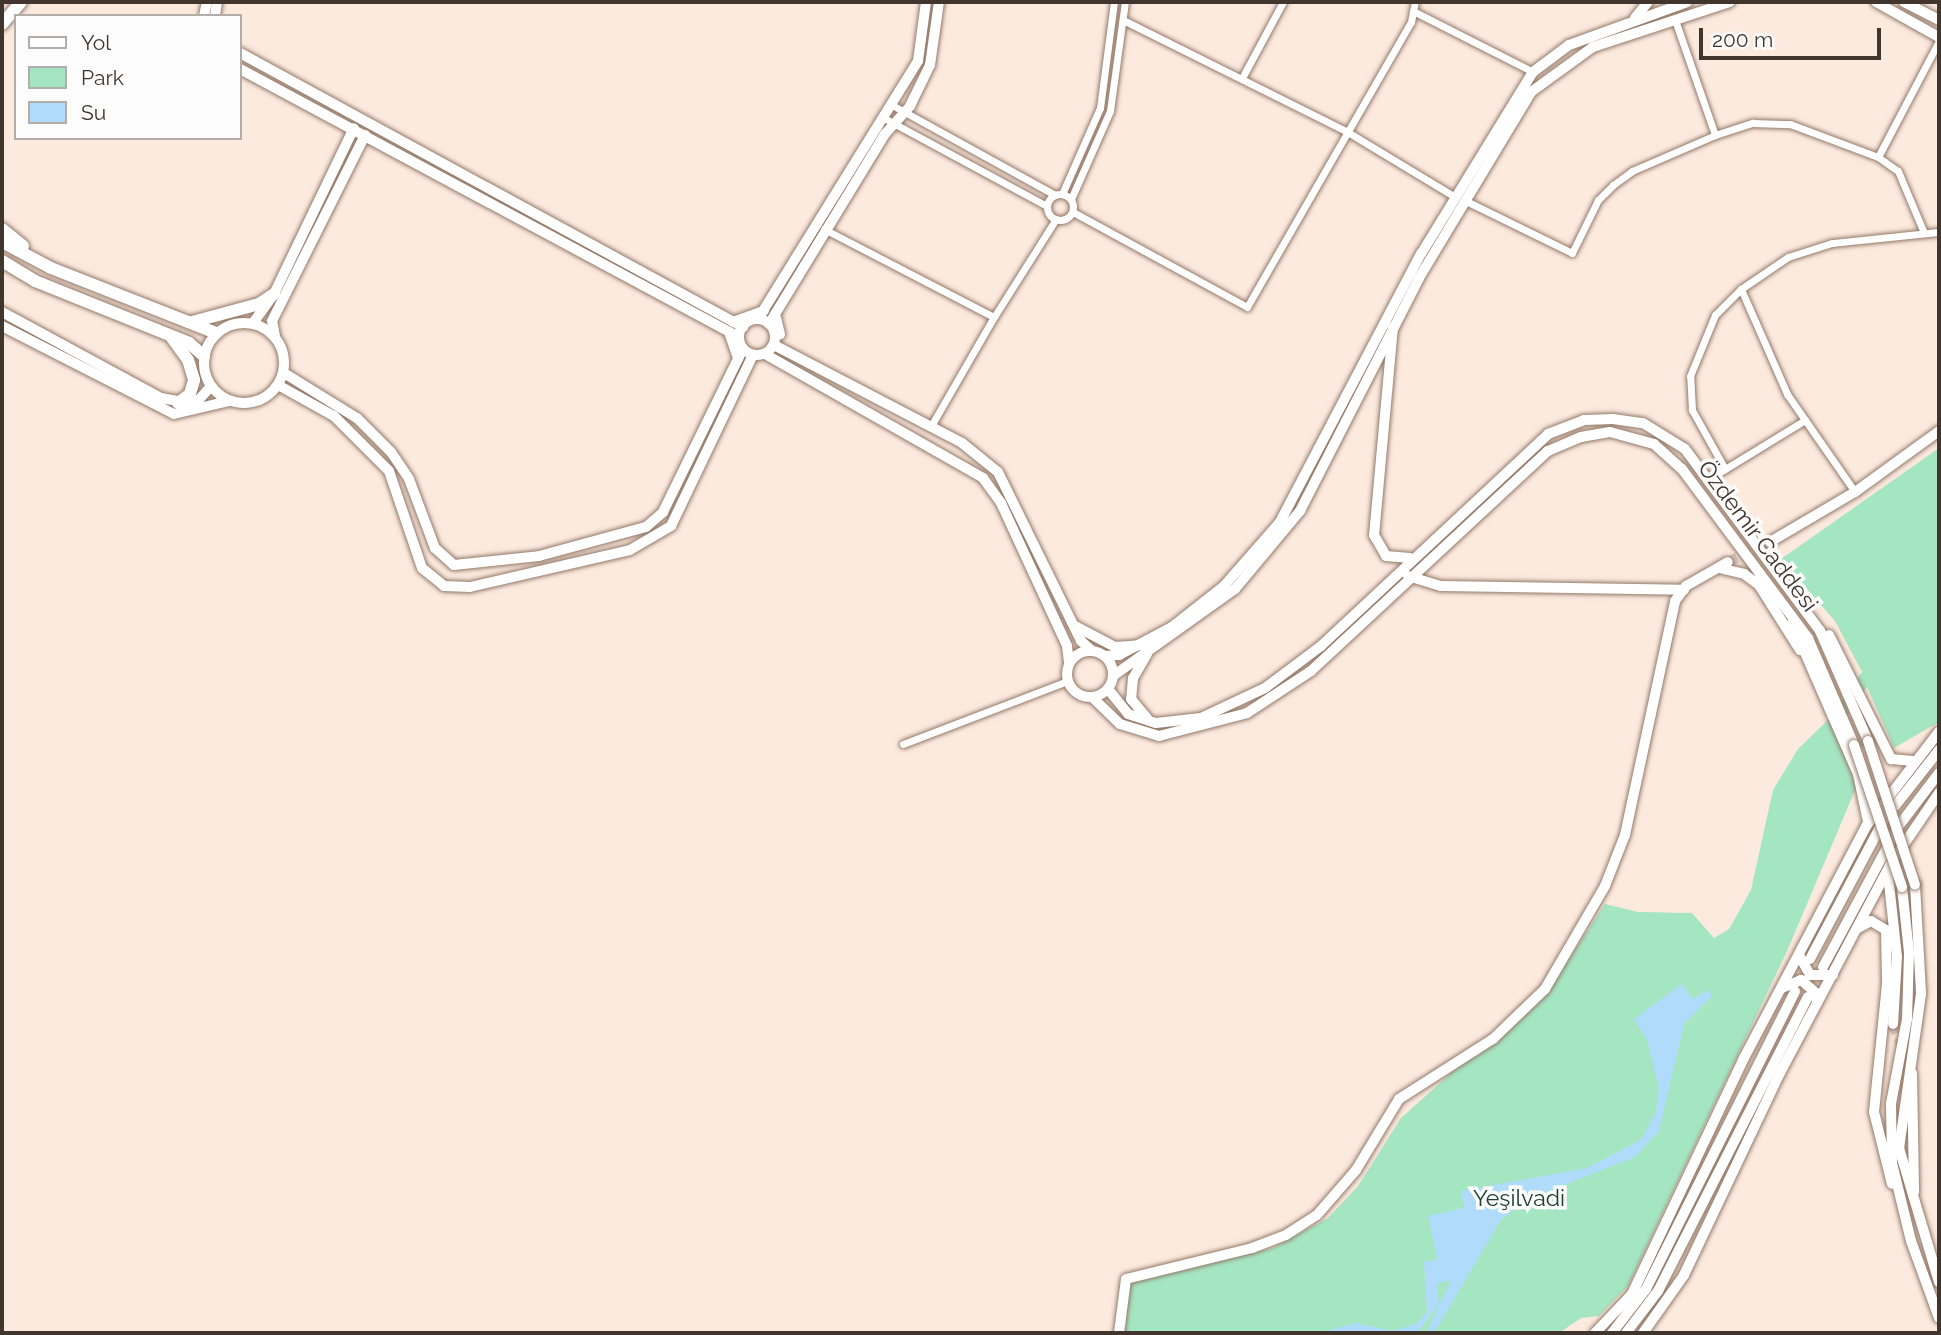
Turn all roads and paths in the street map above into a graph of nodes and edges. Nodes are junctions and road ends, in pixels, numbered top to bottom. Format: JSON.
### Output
{"nodes":[{"id":1,"x":21,"y":2,"type":"edge"},
{"id":2,"x":926,"y":2,"type":"edge"},
{"id":3,"x":939,"y":2,"type":"edge"},
{"id":4,"x":1114,"y":2,"type":"edge"},
{"id":5,"x":1125,"y":2,"type":"edge"},
{"id":6,"x":1283,"y":2,"type":"edge"},
{"id":7,"x":1648,"y":2,"type":"edge"},
{"id":8,"x":1730,"y":2,"type":"edge"},
{"id":9,"x":1876,"y":2,"type":"edge"},
{"id":10,"x":1904,"y":2,"type":"edge"},
{"id":11,"x":1678,"y":3,"type":"edge"},
{"id":12,"x":1414,"y":6,"type":"edge"},
{"id":13,"x":1680,"y":18,"type":"junction"},
{"id":14,"x":1635,"y":19,"type":"junction"},
{"id":15,"x":1939,"y":20,"type":"edge"},
{"id":16,"x":1125,"y":21,"type":"junction"},
{"id":17,"x":2,"y":24,"type":"edge"},
{"id":18,"x":1939,"y":39,"type":"edge"},
{"id":19,"x":242,"y":54,"type":"edge"},
{"id":20,"x":242,"y":70,"type":"edge"},
{"id":21,"x":1533,"y":72,"type":"junction"},
{"id":22,"x":1242,"y":78,"type":"junction"},
{"id":23,"x":892,"y":105,"type":"junction"},
{"id":24,"x":905,"y":113,"type":"junction"},
{"id":25,"x":884,"y":118,"type":"junction"},
{"id":26,"x":358,"y":120,"type":"junction"},
{"id":27,"x":895,"y":124,"type":"junction"},
{"id":28,"x":369,"y":126,"type":"junction"},
{"id":29,"x":1346,"y":131,"type":"junction"},
{"id":30,"x":352,"y":133,"type":"junction"},
{"id":31,"x":1715,"y":135,"type":"junction"},
{"id":32,"x":364,"y":138,"type":"junction"},
{"id":33,"x":1878,"y":157,"type":"junction"},
{"id":34,"x":1058,"y":194,"type":"junction"},
{"id":35,"x":1455,"y":197,"type":"junction"},
{"id":36,"x":1070,"y":199,"type":"junction"},
{"id":37,"x":1466,"y":201,"type":"junction"},
{"id":38,"x":1047,"y":206,"type":"junction"},
{"id":39,"x":1073,"y":212,"type":"junction"},
{"id":40,"x":1056,"y":219,"type":"junction"},
{"id":41,"x":821,"y":228,"type":"junction"},
{"id":42,"x":2,"y":229,"type":"edge"},
{"id":43,"x":1939,"y":232,"type":"edge"},
{"id":44,"x":1924,"y":233,"type":"junction"},
{"id":45,"x":2,"y":242,"type":"edge"},
{"id":46,"x":2,"y":261,"type":"edge"},
{"id":47,"x":51,"y":268,"type":"junction"},
{"id":48,"x":1741,"y":289,"type":"junction"},
{"id":49,"x":274,"y":294,"type":"junction"},
{"id":50,"x":2,"y":313,"type":"edge"},
{"id":51,"x":767,"y":317,"type":"junction"},
{"id":52,"x":994,"y":317,"type":"junction"},
{"id":53,"x":186,"y":322,"type":"junction"},
{"id":54,"x":253,"y":323,"type":"junction"},
{"id":55,"x":2,"y":326,"type":"edge"},
{"id":56,"x":1393,"y":327,"type":"junction"},
{"id":57,"x":216,"y":333,"type":"junction"},
{"id":58,"x":275,"y":336,"type":"junction"},
{"id":59,"x":172,"y":337,"type":"junction"},
{"id":60,"x":752,"y":346,"type":"junction"},
{"id":61,"x":204,"y":356,"type":"junction"},
{"id":62,"x":284,"y":373,"type":"junction"},
{"id":63,"x":278,"y":385,"type":"junction"},
{"id":64,"x":211,"y":386,"type":"junction"},
{"id":65,"x":229,"y":401,"type":"junction"},
{"id":66,"x":178,"y":403,"type":"junction"},
{"id":67,"x":1805,"y":420,"type":"junction"},
{"id":68,"x":930,"y":426,"type":"junction"},
{"id":69,"x":1939,"y":431,"type":"edge"},
{"id":70,"x":1726,"y":469,"type":"junction"},
{"id":71,"x":1707,"y":480,"type":"junction"},
{"id":72,"x":1855,"y":492,"type":"junction"},
{"id":73,"x":1770,"y":542,"type":"tunnel mouth"},
{"id":74,"x":1410,"y":558,"type":"junction"},
{"id":75,"x":1728,"y":562,"type":"tunnel mouth"},
{"id":76,"x":1718,"y":568,"type":"junction"},
{"id":77,"x":1408,"y":576,"type":"junction"},
{"id":78,"x":1786,"y":582,"type":"junction"},
{"id":79,"x":1684,"y":590,"type":"junction"},
{"id":80,"x":1779,"y":595,"type":"junction"},
{"id":81,"x":1073,"y":624,"type":"junction"},
{"id":82,"x":1145,"y":649,"type":"junction"},
{"id":83,"x":1092,"y":651,"type":"junction"},
{"id":84,"x":1105,"y":656,"type":"junction"},
{"id":85,"x":1069,"y":663,"type":"junction"},
{"id":86,"x":1113,"y":676,"type":"junction"},
{"id":87,"x":1068,"y":681,"type":"junction"},
{"id":88,"x":1821,"y":683,"type":"junction"},
{"id":89,"x":1108,"y":689,"type":"junction"},
{"id":90,"x":1092,"y":697,"type":"junction"},
{"id":91,"x":1156,"y":723,"type":"junction"},
{"id":92,"x":1939,"y":732,"type":"edge"},
{"id":93,"x":903,"y":744,"type":"dead end"},
{"id":94,"x":1939,"y":750,"type":"edge"},
{"id":95,"x":1913,"y":761,"type":"junction"},
{"id":96,"x":1939,"y":773,"type":"edge"},
{"id":97,"x":1939,"y":793,"type":"edge"},
{"id":98,"x":1867,"y":825,"type":"junction"},
{"id":99,"x":1890,"y":865,"type":"junction"},
{"id":100,"x":1858,"y":928,"type":"junction"},
{"id":101,"x":1805,"y":957,"type":"junction"},
{"id":102,"x":1823,"y":967,"type":"dead end"},
{"id":103,"x":1832,"y":975,"type":"junction"},
{"id":104,"x":1781,"y":988,"type":"junction"},
{"id":105,"x":1795,"y":991,"type":"dead end"},
{"id":106,"x":1813,"y":1000,"type":"junction"},
{"id":107,"x":1893,"y":1024,"type":"tunnel mouth"},
{"id":108,"x":1912,"y":1073,"type":"tunnel mouth"},
{"id":109,"x":1903,"y":1212,"type":"junction"},
{"id":110,"x":1918,"y":1219,"type":"junction"},
{"id":111,"x":1939,"y":1282,"type":"edge"},
{"id":112,"x":1939,"y":1318,"type":"edge"},
{"id":113,"x":1119,"y":1333,"type":"edge"},
{"id":114,"x":1595,"y":1333,"type":"edge"},
{"id":115,"x":1612,"y":1333,"type":"edge"},
{"id":116,"x":1626,"y":1333,"type":"edge"},
{"id":117,"x":1643,"y":1333,"type":"edge"}],
"edges":[{"from":1,"to":17,"type":"highway"},
{"from":2,"to":23,"type":"street"},
{"from":3,"to":24,"type":"street"},
{"from":4,"to":34,"type":"street"},
{"from":5,"to":16,"type":"street"},
{"from":6,"to":22,"type":"street"},
{"from":7,"to":14,"type":"street"},
{"from":8,"to":13,"type":"street"},
{"from":9,"to":18,"type":"street"},
{"from":10,"to":15,"type":"street"},
{"from":11,"to":13,"type":"street"},
{"from":11,"to":14,"type":"street"},
{"from":12,"to":21,"type":"street"},
{"from":12,"to":29,"type":"street"},
{"from":13,"to":31,"type":"street"},
{"from":13,"to":37,"type":"street"},
{"from":14,"to":21,"type":"street"},
{"from":16,"to":22,"type":"street"},
{"from":16,"to":36,"type":"street"},
{"from":18,"to":33,"type":"street"},
{"from":19,"to":26,"type":"street"},
{"from":20,"to":30,"type":"street"},
{"from":21,"to":35,"type":"street"},
{"from":22,"to":29,"type":"street"},
{"from":23,"to":24,"type":"street"},
{"from":23,"to":25,"type":"street"},
{"from":24,"to":27,"type":"street"},
{"from":24,"to":34,"type":"street"},
{"from":25,"to":27,"type":"street"},
{"from":25,"to":41,"type":"street"},
{"from":26,"to":28,"type":"street"},
{"from":26,"to":30,"type":"street"},
{"from":27,"to":38,"type":"street"},
{"from":27,"to":41,"type":"street"},
{"from":28,"to":32,"type":"street"},
{"from":28,"to":60,"type":"street"},
{"from":29,"to":35,"type":"street"},
{"from":29,"to":39,"type":"street"},
{"from":30,"to":32,"type":"street"},
{"from":30,"to":49,"type":"street"},
{"from":31,"to":33,"type":"street"},
{"from":31,"to":37,"type":"street"},
{"from":32,"to":58,"type":"street"},
{"from":32,"to":60,"type":"street"},
{"from":33,"to":44,"type":"street"},
{"from":34,"to":36,"type":"street"},
{"from":34,"to":38,"type":"street"},
{"from":35,"to":82,"type":"street"},
{"from":36,"to":39,"type":"street"},
{"from":37,"to":56,"type":"street"},
{"from":38,"to":40,"type":"street"},
{"from":39,"to":40,"type":"street"},
{"from":40,"to":52,"type":"street"},
{"from":41,"to":51,"type":"street"},
{"from":41,"to":52,"type":"street"},
{"from":42,"to":47,"type":"highway"},
{"from":43,"to":44,"type":"street"},
{"from":44,"to":48,"type":"street"},
{"from":45,"to":47,"type":"highway"},
{"from":46,"to":59,"type":"highway"},
{"from":47,"to":53,"type":"highway"},
{"from":48,"to":67,"type":"street"},
{"from":48,"to":70,"type":"street"},
{"from":49,"to":53,"type":"highway"},
{"from":49,"to":54,"type":"street"},
{"from":50,"to":66,"type":"street"},
{"from":51,"to":60,"type":"main road"},
{"from":51,"to":60,"type":"main road"},
{"from":52,"to":68,"type":"street"},
{"from":53,"to":57,"type":"highway"},
{"from":54,"to":57,"type":"main road"},
{"from":54,"to":58,"type":"main road"},
{"from":55,"to":65,"type":"street"},
{"from":56,"to":74,"type":"main road"},
{"from":56,"to":82,"type":"street"},
{"from":57,"to":61,"type":"main road"},
{"from":58,"to":62,"type":"main road"},
{"from":59,"to":61,"type":"highway"},
{"from":59,"to":66,"type":"highway"},
{"from":60,"to":62,"type":"main road"},
{"from":60,"to":63,"type":"main road"},
{"from":60,"to":68,"type":"main road"},
{"from":60,"to":85,"type":"main road"},
{"from":61,"to":64,"type":"main road"},
{"from":62,"to":63,"type":"main road"},
{"from":63,"to":65,"type":"main road"},
{"from":64,"to":65,"type":"main road"},
{"from":64,"to":66,"type":"street"},
{"from":67,"to":70,"type":"street"},
{"from":67,"to":72,"type":"street"},
{"from":68,"to":81,"type":"main road"},
{"from":69,"to":72,"type":"street"},
{"from":70,"to":71,"type":"street"},
{"from":71,"to":74,"type":"main road","name":"Özdemir Caddesi"},
{"from":71,"to":78,"type":"main road","name":"Özdemir Caddesi"},
{"from":72,"to":73,"type":"street"},
{"from":74,"to":91,"type":"main road","name":"Özdemir Caddesi"},
{"from":75,"to":76,"type":"street"},
{"from":76,"to":79,"type":"street"},
{"from":76,"to":88,"type":"street"},
{"from":77,"to":79,"type":"main road"},
{"from":77,"to":80,"type":"main road","name":"Özdemir Caddesi"},
{"from":77,"to":90,"type":"main road","name":"Özdemir Caddesi"},
{"from":78,"to":95,"type":"main road"},
{"from":78,"to":110,"type":"main road","name":"Özdemir Caddesi","bridge":true},
{"from":79,"to":113,"type":"street"},
{"from":80,"to":88,"type":"main road"},
{"from":80,"to":109,"type":"main road","name":"Özdemir Caddesi","bridge":true},
{"from":81,"to":82,"type":"main road"},
{"from":81,"to":83,"type":"main road"},
{"from":82,"to":84,"type":"street"},
{"from":82,"to":86,"type":"street"},
{"from":82,"to":91,"type":"main road"},
{"from":83,"to":84,"type":"main road"},
{"from":83,"to":85,"type":"main road"},
{"from":84,"to":86,"type":"main road"},
{"from":85,"to":87,"type":"main road"},
{"from":86,"to":89,"type":"main road"},
{"from":87,"to":90,"type":"main road"},
{"from":87,"to":93,"type":"street"},
{"from":88,"to":98,"type":"main road"},
{"from":89,"to":90,"type":"main road"},
{"from":89,"to":91,"type":"main road","name":"Özdemir Caddesi"},
{"from":92,"to":95,"type":"main road"},
{"from":94,"to":101,"type":"main road"},
{"from":95,"to":98,"type":"main road"},
{"from":96,"to":102,"type":"main road"},
{"from":97,"to":99,"type":"main road"},
{"from":98,"to":101,"type":"main road"},
{"from":99,"to":100,"type":"main road"},
{"from":99,"to":107,"type":"main road"},
{"from":100,"to":103,"type":"main road"},
{"from":100,"to":109,"type":"main road"},
{"from":101,"to":103,"type":"main road"},
{"from":101,"to":104,"type":"main road"},
{"from":103,"to":106,"type":"main road"},
{"from":104,"to":106,"type":"main road"},
{"from":104,"to":114,"type":"main road"},
{"from":105,"to":115,"type":"main road"},
{"from":106,"to":116,"type":"main road"},
{"from":106,"to":117,"type":"main road"},
{"from":108,"to":110,"type":"main road"},
{"from":109,"to":112,"type":"main road","name":"Özdemir Caddesi"},
{"from":110,"to":111,"type":"main road","name":"Özdemir Caddesi"}]}
